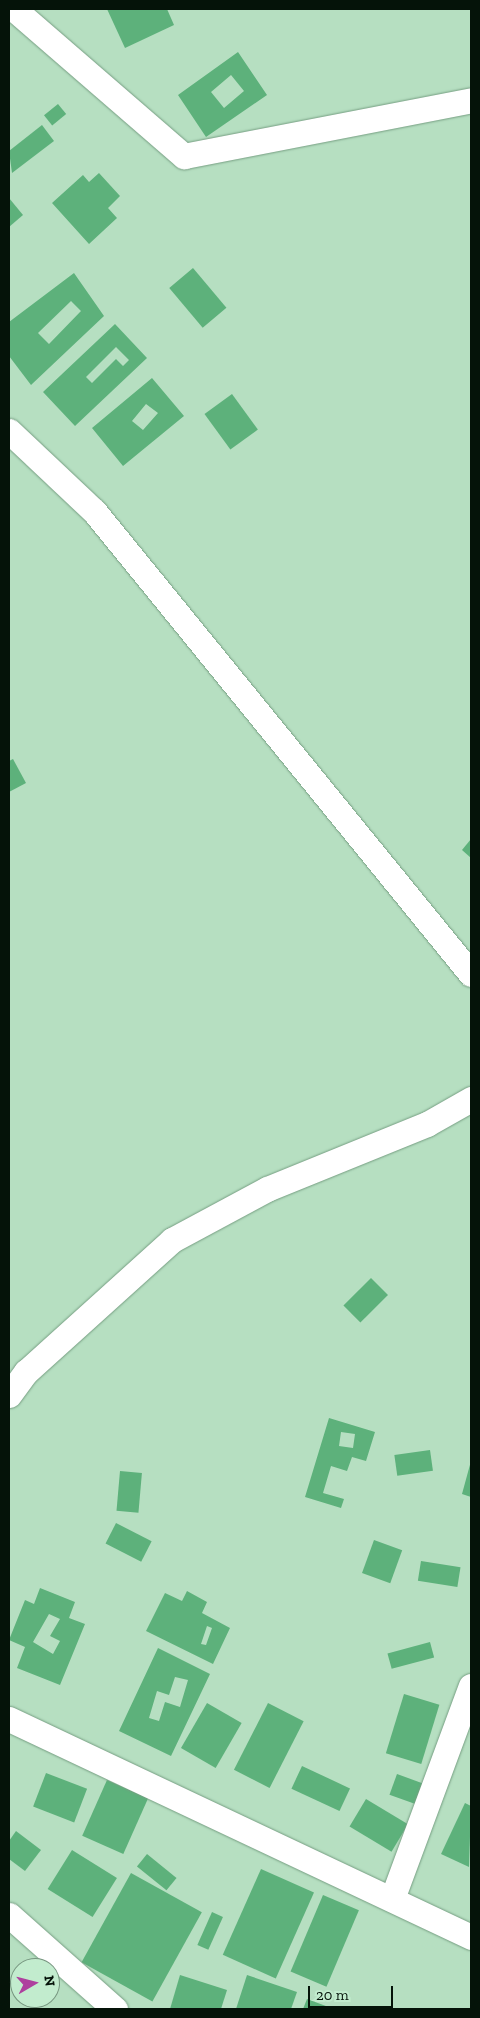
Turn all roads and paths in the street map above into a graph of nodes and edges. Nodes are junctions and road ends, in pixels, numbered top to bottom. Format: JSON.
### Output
{"nodes":[{"id":1,"x":14,"y":9,"type":"edge"},
{"id":2,"x":471,"y":100,"type":"edge"},
{"id":3,"x":9,"y":431,"type":"edge"},
{"id":4,"x":471,"y":974,"type":"edge"},
{"id":5,"x":471,"y":1099,"type":"edge"},
{"id":6,"x":9,"y":1395,"type":"edge"},
{"id":7,"x":471,"y":1686,"type":"edge"},
{"id":8,"x":9,"y":1719,"type":"edge"},
{"id":9,"x":392,"y":1900,"type":"junction"},
{"id":10,"x":9,"y":1915,"type":"edge"},
{"id":11,"x":471,"y":1937,"type":"edge"},
{"id":12,"x":115,"y":2009,"type":"edge"}],
"edges":[{"from":1,"to":2,"type":"street"},
{"from":3,"to":4,"type":"street"},
{"from":5,"to":6,"type":"street"},
{"from":7,"to":9,"type":"street"},
{"from":8,"to":9,"type":"street"},
{"from":9,"to":11,"type":"street"},
{"from":10,"to":12,"type":"street"}]}
